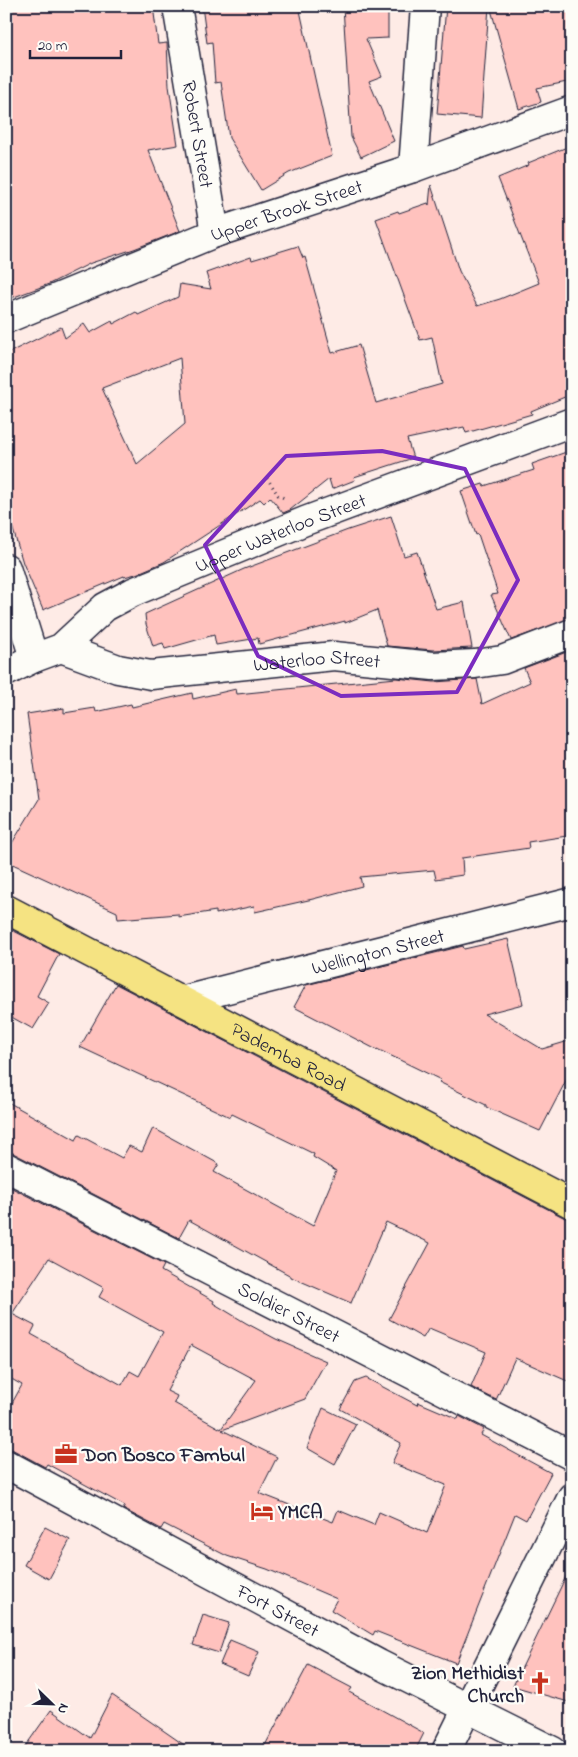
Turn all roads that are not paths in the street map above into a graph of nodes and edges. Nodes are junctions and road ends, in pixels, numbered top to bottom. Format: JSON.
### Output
{"nodes":[{"id":1,"x":177,"y":6,"type":"edge"},
{"id":2,"x":425,"y":6,"type":"edge"},
{"id":3,"x":572,"y":110,"type":"edge"},
{"id":4,"x":412,"y":168,"type":"junction"},
{"id":5,"x":215,"y":233,"type":"junction"},
{"id":6,"x":6,"y":319,"type":"edge"},
{"id":7,"x":572,"y":422,"type":"edge"},
{"id":8,"x":6,"y":568,"type":"edge"},
{"id":9,"x":572,"y":633,"type":"edge"},
{"id":10,"x":61,"y":648,"type":"junction"},
{"id":11,"x":34,"y":658,"type":"junction"},
{"id":12,"x":6,"y":672,"type":"edge"},
{"id":13,"x":572,"y":902,"type":"edge"},
{"id":14,"x":6,"y":908,"type":"edge"},
{"id":15,"x":184,"y":1000,"type":"junction"},
{"id":16,"x":6,"y":1167,"type":"edge"},
{"id":17,"x":572,"y":1204,"type":"edge"},
{"id":18,"x":572,"y":1456,"type":"edge"},
{"id":19,"x":6,"y":1464,"type":"edge"},
{"id":20,"x":572,"y":1497,"type":"edge"},
{"id":21,"x":468,"y":1708,"type":"junction"},
{"id":22,"x":446,"y":1751,"type":"edge"},
{"id":23,"x":553,"y":1751,"type":"edge"}],
"edges":[{"from":1,"to":5,"type":"street","name":"Robert Street"},
{"from":2,"to":4,"type":"street"},
{"from":3,"to":4,"type":"street","name":"Upper Brook Street"},
{"from":4,"to":5,"type":"street","name":"Upper Brook Street"},
{"from":5,"to":6,"type":"street","name":"Upper Brook Street"},
{"from":7,"to":10,"type":"street","name":"Upper Waterloo Street"},
{"from":8,"to":11,"type":"street"},
{"from":9,"to":10,"type":"street","name":"Waterloo Street"},
{"from":10,"to":11,"type":"street","name":"Upper Waterloo Street"},
{"from":11,"to":12,"type":"street","name":"Upper Waterloo Street"},
{"from":13,"to":15,"type":"street","name":"Wellington Street"},
{"from":14,"to":15,"type":"main road","name":"Pademba Road"},
{"from":15,"to":17,"type":"main road","name":"Pademba Road"},
{"from":16,"to":18,"type":"street","name":"Soldier Street"},
{"from":19,"to":21,"type":"street","name":"Fort Street"},
{"from":20,"to":21,"type":"street"},
{"from":21,"to":22,"type":"street"},
{"from":21,"to":23,"type":"street","name":"Fort Street"}]}
